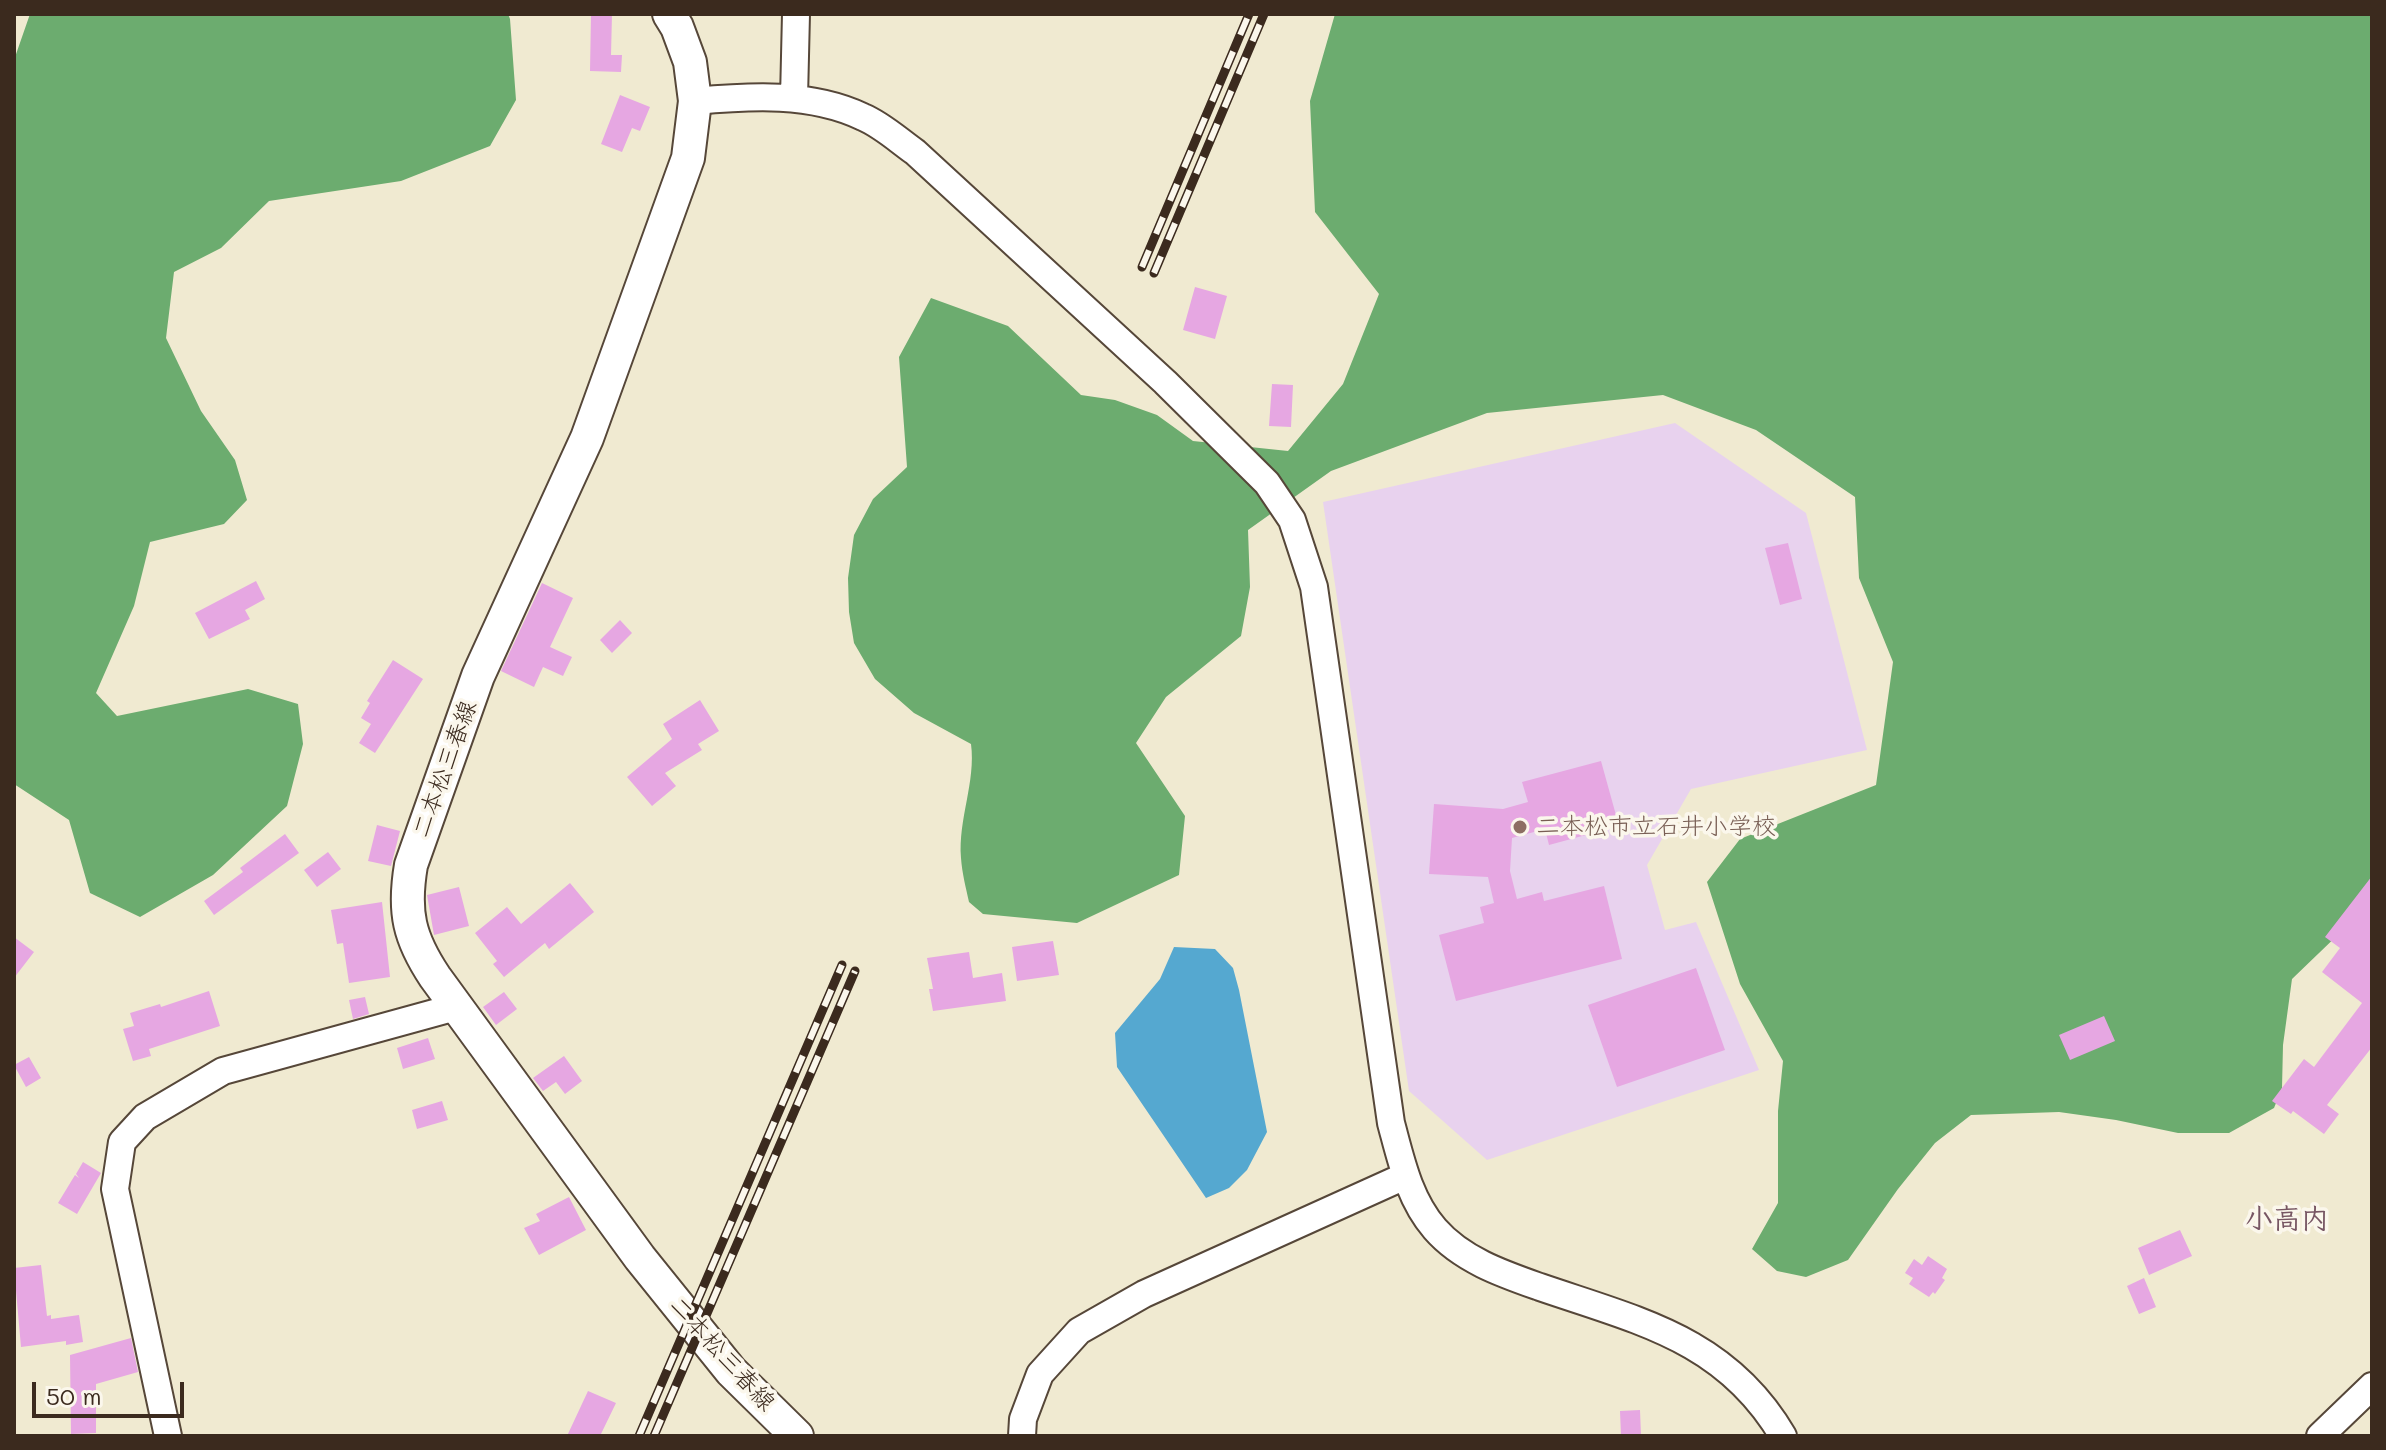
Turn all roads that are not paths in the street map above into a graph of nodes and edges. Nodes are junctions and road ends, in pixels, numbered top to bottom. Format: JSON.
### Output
{"nodes":[{"id":1,"x":669,"y":14,"type":"edge"},
{"id":2,"x":796,"y":14,"type":"edge"},
{"id":3,"x":794,"y":98,"type":"junction"},
{"id":4,"x":695,"y":101,"type":"junction"},
{"id":5,"x":456,"y":1007,"type":"junction"},
{"id":6,"x":1405,"y":1176,"type":"junction"},
{"id":7,"x":2370,"y":1393,"type":"edge"},
{"id":8,"x":168,"y":1436,"type":"edge"},
{"id":9,"x":797,"y":1436,"type":"edge"},
{"id":10,"x":1022,"y":1436,"type":"edge"},
{"id":11,"x":1783,"y":1436,"type":"edge"},
{"id":12,"x":2320,"y":1436,"type":"edge"}],
"edges":[{"from":1,"to":4,"type":"main road","name":"二本松三春線"},
{"from":2,"to":3,"type":"street"},
{"from":3,"to":4,"type":"street"},
{"from":3,"to":6,"type":"street"},
{"from":4,"to":5,"type":"main road","name":"二本松三春線"},
{"from":5,"to":8,"type":"street"},
{"from":5,"to":9,"type":"main road","name":"二本松三春線"},
{"from":6,"to":10,"type":"street"},
{"from":6,"to":11,"type":"street"},
{"from":7,"to":12,"type":"street"}]}
